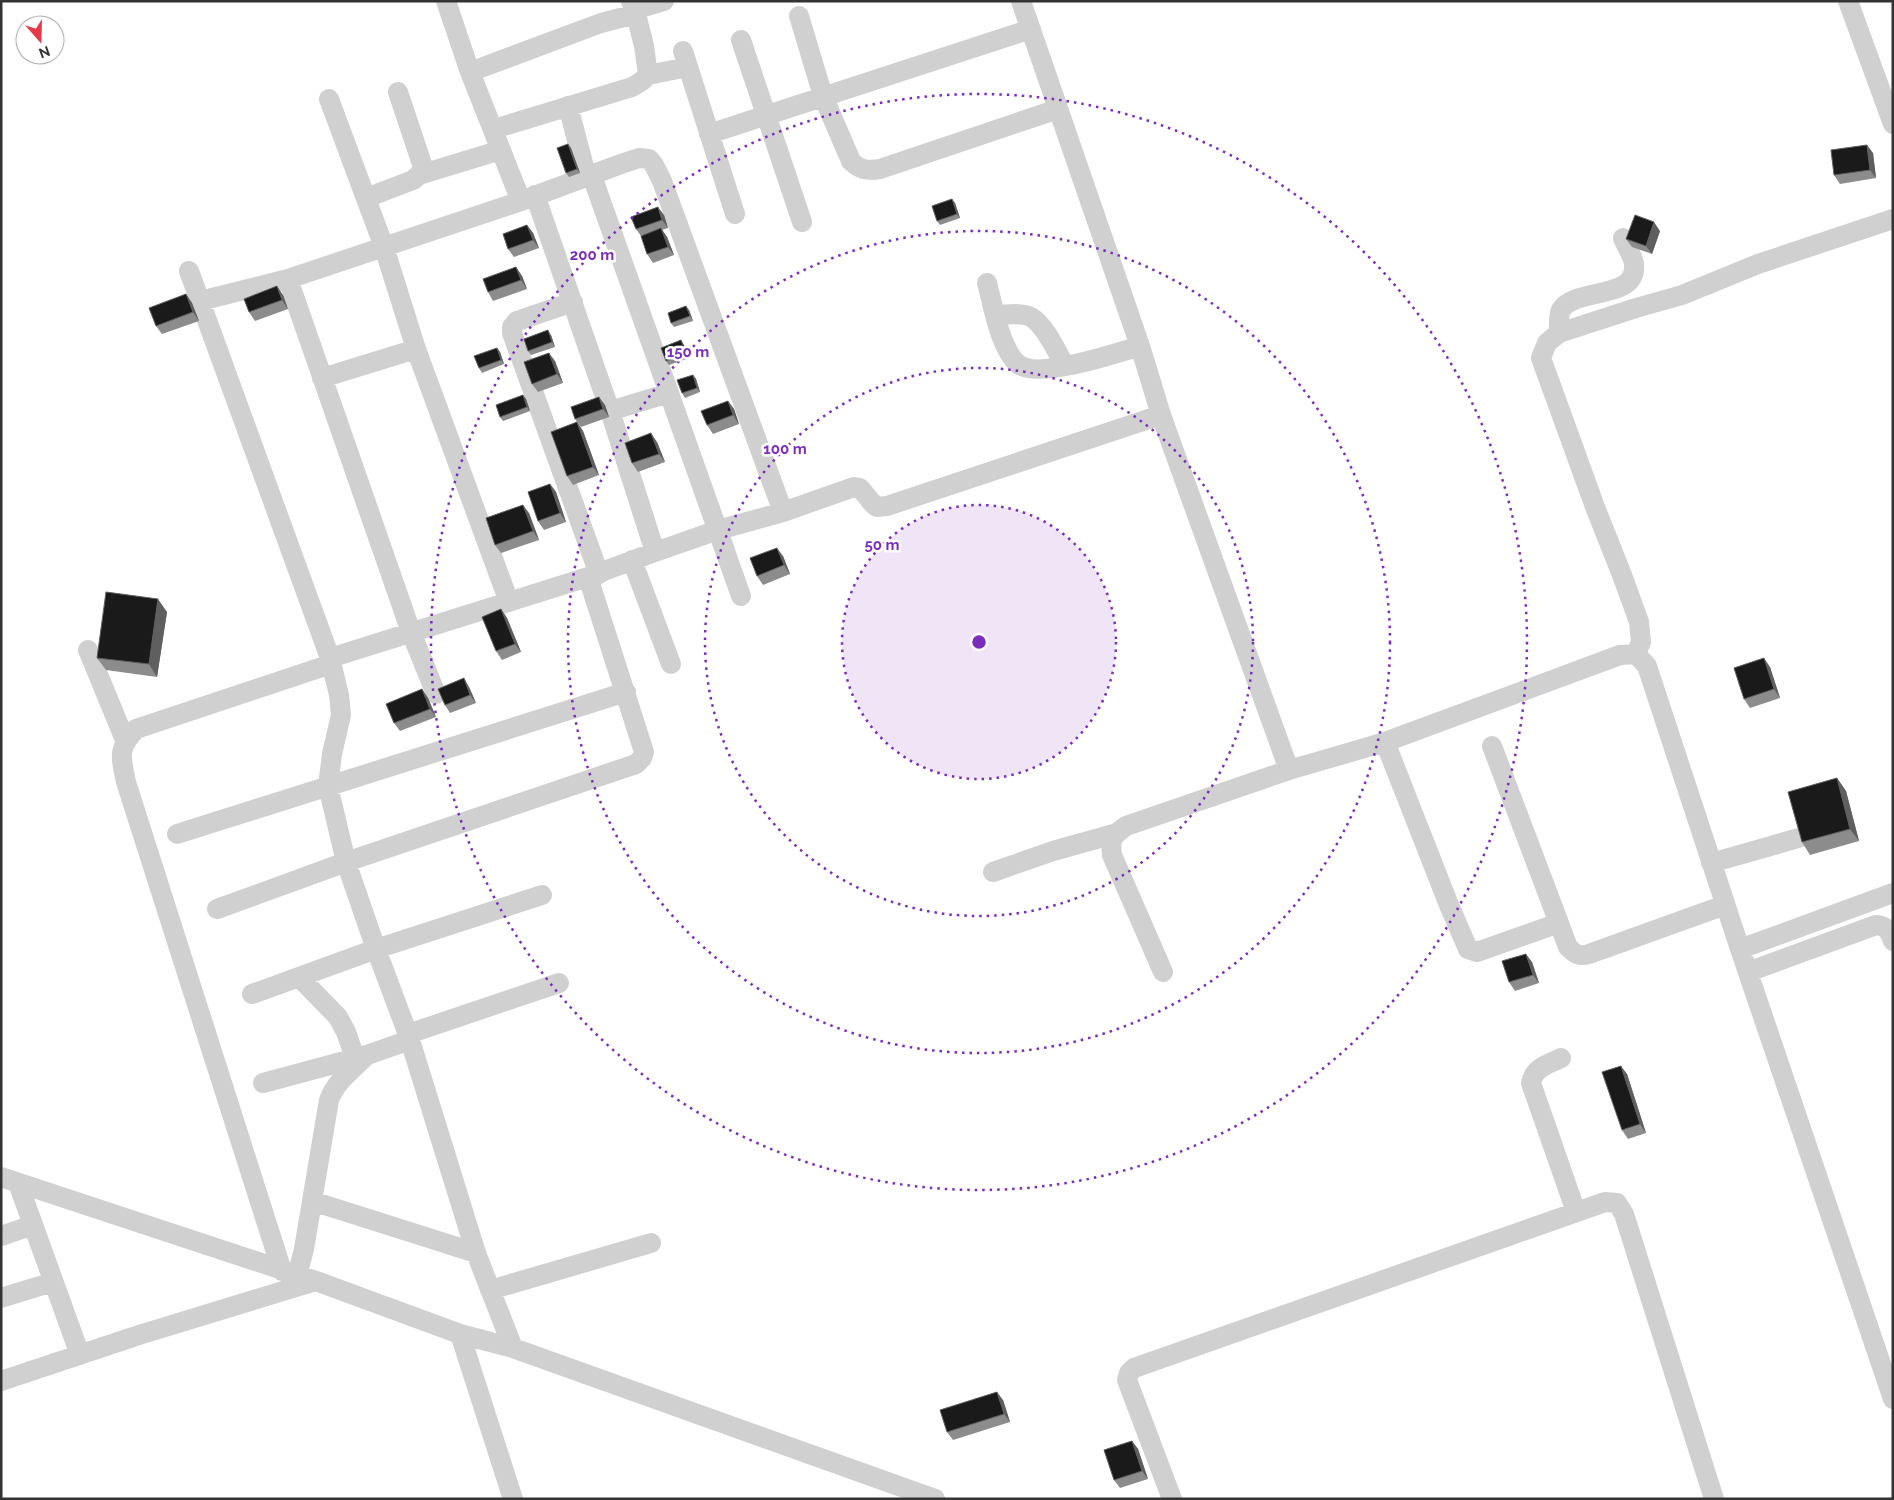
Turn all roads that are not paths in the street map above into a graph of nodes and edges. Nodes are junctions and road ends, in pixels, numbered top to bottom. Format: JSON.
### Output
{"nodes":[{"id":1,"x":664,"y":1,"type":"edge"},
{"id":2,"x":1021,"y":1,"type":"edge"},
{"id":3,"x":1848,"y":1,"type":"edge"},
{"id":4,"x":449,"y":2,"type":"edge"},
{"id":5,"x":633,"y":8,"type":"edge"},
{"id":6,"x":799,"y":16,"type":"dead end"},
{"id":7,"x":1031,"y":29,"type":"junction"},
{"id":8,"x":740,"y":40,"type":"dead end"},
{"id":9,"x":470,"y":72,"type":"junction"},
{"id":10,"x":648,"y":75,"type":"junction"},
{"id":11,"x":398,"y":92,"type":"dead end"},
{"id":12,"x":823,"y":96,"type":"junction"},
{"id":13,"x":329,"y":100,"type":"dead end"},
{"id":14,"x":568,"y":106,"type":"junction"},
{"id":15,"x":1058,"y":109,"type":"junction"},
{"id":16,"x":766,"y":115,"type":"junction"},
{"id":17,"x":1893,"y":124,"type":"edge"},
{"id":18,"x":494,"y":129,"type":"junction"},
{"id":19,"x":709,"y":134,"type":"junction"},
{"id":20,"x":502,"y":150,"type":"junction"},
{"id":21,"x":419,"y":175,"type":"junction"},
{"id":22,"x":589,"y":177,"type":"junction"},
{"id":23,"x":366,"y":198,"type":"junction"},
{"id":24,"x":528,"y":198,"type":"junction"},
{"id":25,"x":735,"y":214,"type":"dead end"},
{"id":26,"x":1893,"y":219,"type":"edge"},
{"id":27,"x":802,"y":222,"type":"dead end"},
{"id":28,"x":1623,"y":238,"type":"dead end"},
{"id":29,"x":384,"y":247,"type":"junction"},
{"id":30,"x":189,"y":272,"type":"dead end"},
{"id":31,"x":288,"y":279,"type":"junction"},
{"id":32,"x":987,"y":283,"type":"dead end"},
{"id":33,"x":200,"y":301,"type":"junction"},
{"id":34,"x":573,"y":302,"type":"junction"},
{"id":35,"x":996,"y":315,"type":"junction"},
{"id":36,"x":1559,"y":333,"type":"junction"},
{"id":37,"x":1140,"y":346,"type":"junction"},
{"id":38,"x":416,"y":349,"type":"junction"},
{"id":39,"x":1065,"y":366,"type":"junction"},
{"id":40,"x":322,"y":378,"type":"junction"},
{"id":41,"x":669,"y":393,"type":"junction"},
{"id":42,"x":610,"y":410,"type":"junction"},
{"id":43,"x":1162,"y":415,"type":"junction"},
{"id":44,"x":783,"y":512,"type":"junction"},
{"id":45,"x":718,"y":530,"type":"junction"},
{"id":46,"x":655,"y":552,"type":"junction"},
{"id":47,"x":632,"y":560,"type":"junction"},
{"id":48,"x":594,"y":576,"type":"junction"},
{"id":49,"x":741,"y":596,"type":"dead end"},
{"id":50,"x":509,"y":602,"type":"junction"},
{"id":51,"x":411,"y":632,"type":"junction"},
{"id":52,"x":88,"y":650,"type":"dead end"},
{"id":53,"x":1636,"y":654,"type":"junction"},
{"id":54,"x":331,"y":661,"type":"junction"},
{"id":55,"x":671,"y":664,"type":"dead end"},
{"id":56,"x":626,"y":692,"type":"junction"},
{"id":57,"x":436,"y":694,"type":"edge"},
{"id":58,"x":125,"y":740,"type":"junction"},
{"id":59,"x":1385,"y":742,"type":"junction"},
{"id":60,"x":1492,"y":746,"type":"dead end"},
{"id":61,"x":1289,"y":770,"type":"junction"},
{"id":62,"x":328,"y":786,"type":"junction"},
{"id":63,"x":177,"y":834,"type":"dead end"},
{"id":64,"x":1114,"y":834,"type":"junction"},
{"id":65,"x":1802,"y":837,"type":"edge"},
{"id":66,"x":346,"y":862,"type":"junction"},
{"id":67,"x":1711,"y":863,"type":"junction"},
{"id":68,"x":993,"y":872,"type":"dead end"},
{"id":69,"x":1893,"y":893,"type":"edge"},
{"id":70,"x":542,"y":895,"type":"dead end"},
{"id":71,"x":1725,"y":905,"type":"junction"},
{"id":72,"x":217,"y":909,"type":"dead end"},
{"id":73,"x":1559,"y":923,"type":"junction"},
{"id":74,"x":1893,"y":941,"type":"edge"},
{"id":75,"x":1740,"y":949,"type":"junction"},
{"id":76,"x":376,"y":950,"type":"junction"},
{"id":77,"x":1163,"y":972,"type":"dead end"},
{"id":78,"x":1748,"y":972,"type":"junction"},
{"id":79,"x":299,"y":977,"type":"junction"},
{"id":80,"x":558,"y":982,"type":"dead end"},
{"id":81,"x":252,"y":994,"type":"dead end"},
{"id":82,"x":409,"y":1037,"type":"junction"},
{"id":83,"x":361,"y":1056,"type":"junction"},
{"id":84,"x":1561,"y":1058,"type":"dead end"},
{"id":85,"x":263,"y":1083,"type":"dead end"},
{"id":86,"x":10,"y":1180,"type":"edge"},
{"id":87,"x":312,"y":1201,"type":"junction"},
{"id":88,"x":1576,"y":1212,"type":"junction"},
{"id":89,"x":33,"y":1225,"type":"junction"},
{"id":90,"x":1,"y":1236,"type":"edge"},
{"id":91,"x":651,"y":1243,"type":"dead end"},
{"id":92,"x":476,"y":1252,"type":"junction"},
{"id":93,"x":299,"y":1276,"type":"junction"},
{"id":94,"x":53,"y":1282,"type":"junction"},
{"id":95,"x":490,"y":1290,"type":"junction"},
{"id":96,"x":1,"y":1298,"type":"edge"},
{"id":97,"x":460,"y":1334,"type":"junction"},
{"id":98,"x":513,"y":1348,"type":"junction"},
{"id":99,"x":80,"y":1355,"type":"junction"},
{"id":100,"x":1,"y":1382,"type":"edge"},
{"id":101,"x":1893,"y":1399,"type":"edge"},
{"id":102,"x":513,"y":1499,"type":"edge"},
{"id":103,"x":935,"y":1499,"type":"edge"},
{"id":104,"x":1172,"y":1499,"type":"edge"},
{"id":105,"x":1714,"y":1499,"type":"edge"}],
"edges":[{"from":1,"to":5,"type":"street"},
{"from":2,"to":7,"type":"street"},
{"from":3,"to":17,"type":"street"},
{"from":4,"to":9,"type":"street"},
{"from":5,"to":9,"type":"street"},
{"from":5,"to":10,"type":"street"},
{"from":6,"to":12,"type":"street"},
{"from":7,"to":12,"type":"street"},
{"from":7,"to":15,"type":"street"},
{"from":8,"to":16,"type":"street"},
{"from":9,"to":18,"type":"street"},
{"from":10,"to":14,"type":"street"},
{"from":10,"to":19,"type":"street"},
{"from":11,"to":21,"type":"street"},
{"from":12,"to":15,"type":"street"},
{"from":12,"to":16,"type":"street"},
{"from":13,"to":23,"type":"street"},
{"from":14,"to":18,"type":"street"},
{"from":14,"to":22,"type":"street"},
{"from":15,"to":37,"type":"street"},
{"from":16,"to":19,"type":"street"},
{"from":16,"to":27,"type":"street"},
{"from":18,"to":20,"type":"street"},
{"from":19,"to":25,"type":"street"},
{"from":20,"to":21,"type":"street"},
{"from":20,"to":24,"type":"street"},
{"from":21,"to":23,"type":"street"},
{"from":22,"to":24,"type":"street"},
{"from":22,"to":41,"type":"street"},
{"from":22,"to":44,"type":"street"},
{"from":23,"to":29,"type":"street"},
{"from":24,"to":29,"type":"street"},
{"from":24,"to":34,"type":"street"},
{"from":26,"to":36,"type":"street"},
{"from":28,"to":36,"type":"street"},
{"from":29,"to":31,"type":"street"},
{"from":29,"to":38,"type":"street"},
{"from":30,"to":33,"type":"street"},
{"from":31,"to":33,"type":"street"},
{"from":31,"to":40,"type":"street"},
{"from":32,"to":35,"type":"street"},
{"from":33,"to":54,"type":"street"},
{"from":34,"to":42,"type":"street"},
{"from":34,"to":48,"type":"street"},
{"from":35,"to":39,"type":"street"},
{"from":35,"to":39,"type":"street"},
{"from":36,"to":53,"type":"street"},
{"from":37,"to":39,"type":"street"},
{"from":37,"to":43,"type":"street"},
{"from":38,"to":40,"type":"street"},
{"from":38,"to":50,"type":"street"},
{"from":40,"to":51,"type":"street"},
{"from":41,"to":42,"type":"street"},
{"from":41,"to":45,"type":"street"},
{"from":42,"to":46,"type":"street"},
{"from":43,"to":44,"type":"street"},
{"from":43,"to":61,"type":"street"},
{"from":44,"to":45,"type":"street"},
{"from":45,"to":46,"type":"street"},
{"from":45,"to":49,"type":"street"},
{"from":46,"to":47,"type":"street"},
{"from":47,"to":48,"type":"street"},
{"from":47,"to":55,"type":"street"},
{"from":48,"to":50,"type":"street"},
{"from":48,"to":56,"type":"street"},
{"from":50,"to":51,"type":"street"},
{"from":51,"to":54,"type":"street"},
{"from":51,"to":57,"type":"street"},
{"from":52,"to":58,"type":"street"},
{"from":53,"to":59,"type":"street"},
{"from":53,"to":67,"type":"street"},
{"from":54,"to":58,"type":"street"},
{"from":54,"to":62,"type":"street"},
{"from":56,"to":62,"type":"street"},
{"from":56,"to":66,"type":"street"},
{"from":58,"to":93,"type":"street"},
{"from":59,"to":61,"type":"street"},
{"from":59,"to":73,"type":"street"},
{"from":60,"to":73,"type":"street"},
{"from":61,"to":64,"type":"street"},
{"from":62,"to":63,"type":"street"},
{"from":62,"to":66,"type":"street"},
{"from":64,"to":68,"type":"street"},
{"from":64,"to":77,"type":"street"},
{"from":65,"to":67,"type":"street"},
{"from":66,"to":72,"type":"street"},
{"from":66,"to":76,"type":"street"},
{"from":67,"to":71,"type":"street"},
{"from":69,"to":75,"type":"street"},
{"from":70,"to":76,"type":"street"},
{"from":71,"to":73,"type":"street"},
{"from":71,"to":75,"type":"street"},
{"from":74,"to":78,"type":"street"},
{"from":75,"to":78,"type":"street"},
{"from":76,"to":79,"type":"street"},
{"from":76,"to":82,"type":"street"},
{"from":78,"to":101,"type":"street"},
{"from":79,"to":81,"type":"street"},
{"from":79,"to":83,"type":"street"},
{"from":80,"to":82,"type":"street"},
{"from":82,"to":83,"type":"street"},
{"from":82,"to":92,"type":"street"},
{"from":83,"to":85,"type":"street"},
{"from":83,"to":87,"type":"street"},
{"from":84,"to":88,"type":"street"},
{"from":86,"to":89,"type":"street"},
{"from":86,"to":93,"type":"street"},
{"from":87,"to":92,"type":"street"},
{"from":87,"to":93,"type":"street"},
{"from":88,"to":104,"type":"street"},
{"from":88,"to":105,"type":"street"},
{"from":89,"to":90,"type":"street"},
{"from":89,"to":94,"type":"street"},
{"from":91,"to":95,"type":"street"},
{"from":92,"to":95,"type":"street"},
{"from":93,"to":97,"type":"street"},
{"from":93,"to":99,"type":"street"},
{"from":94,"to":96,"type":"street"},
{"from":94,"to":99,"type":"street"},
{"from":95,"to":98,"type":"street"},
{"from":97,"to":98,"type":"street"},
{"from":97,"to":102,"type":"street"},
{"from":98,"to":103,"type":"street"},
{"from":99,"to":100,"type":"street"}]}
